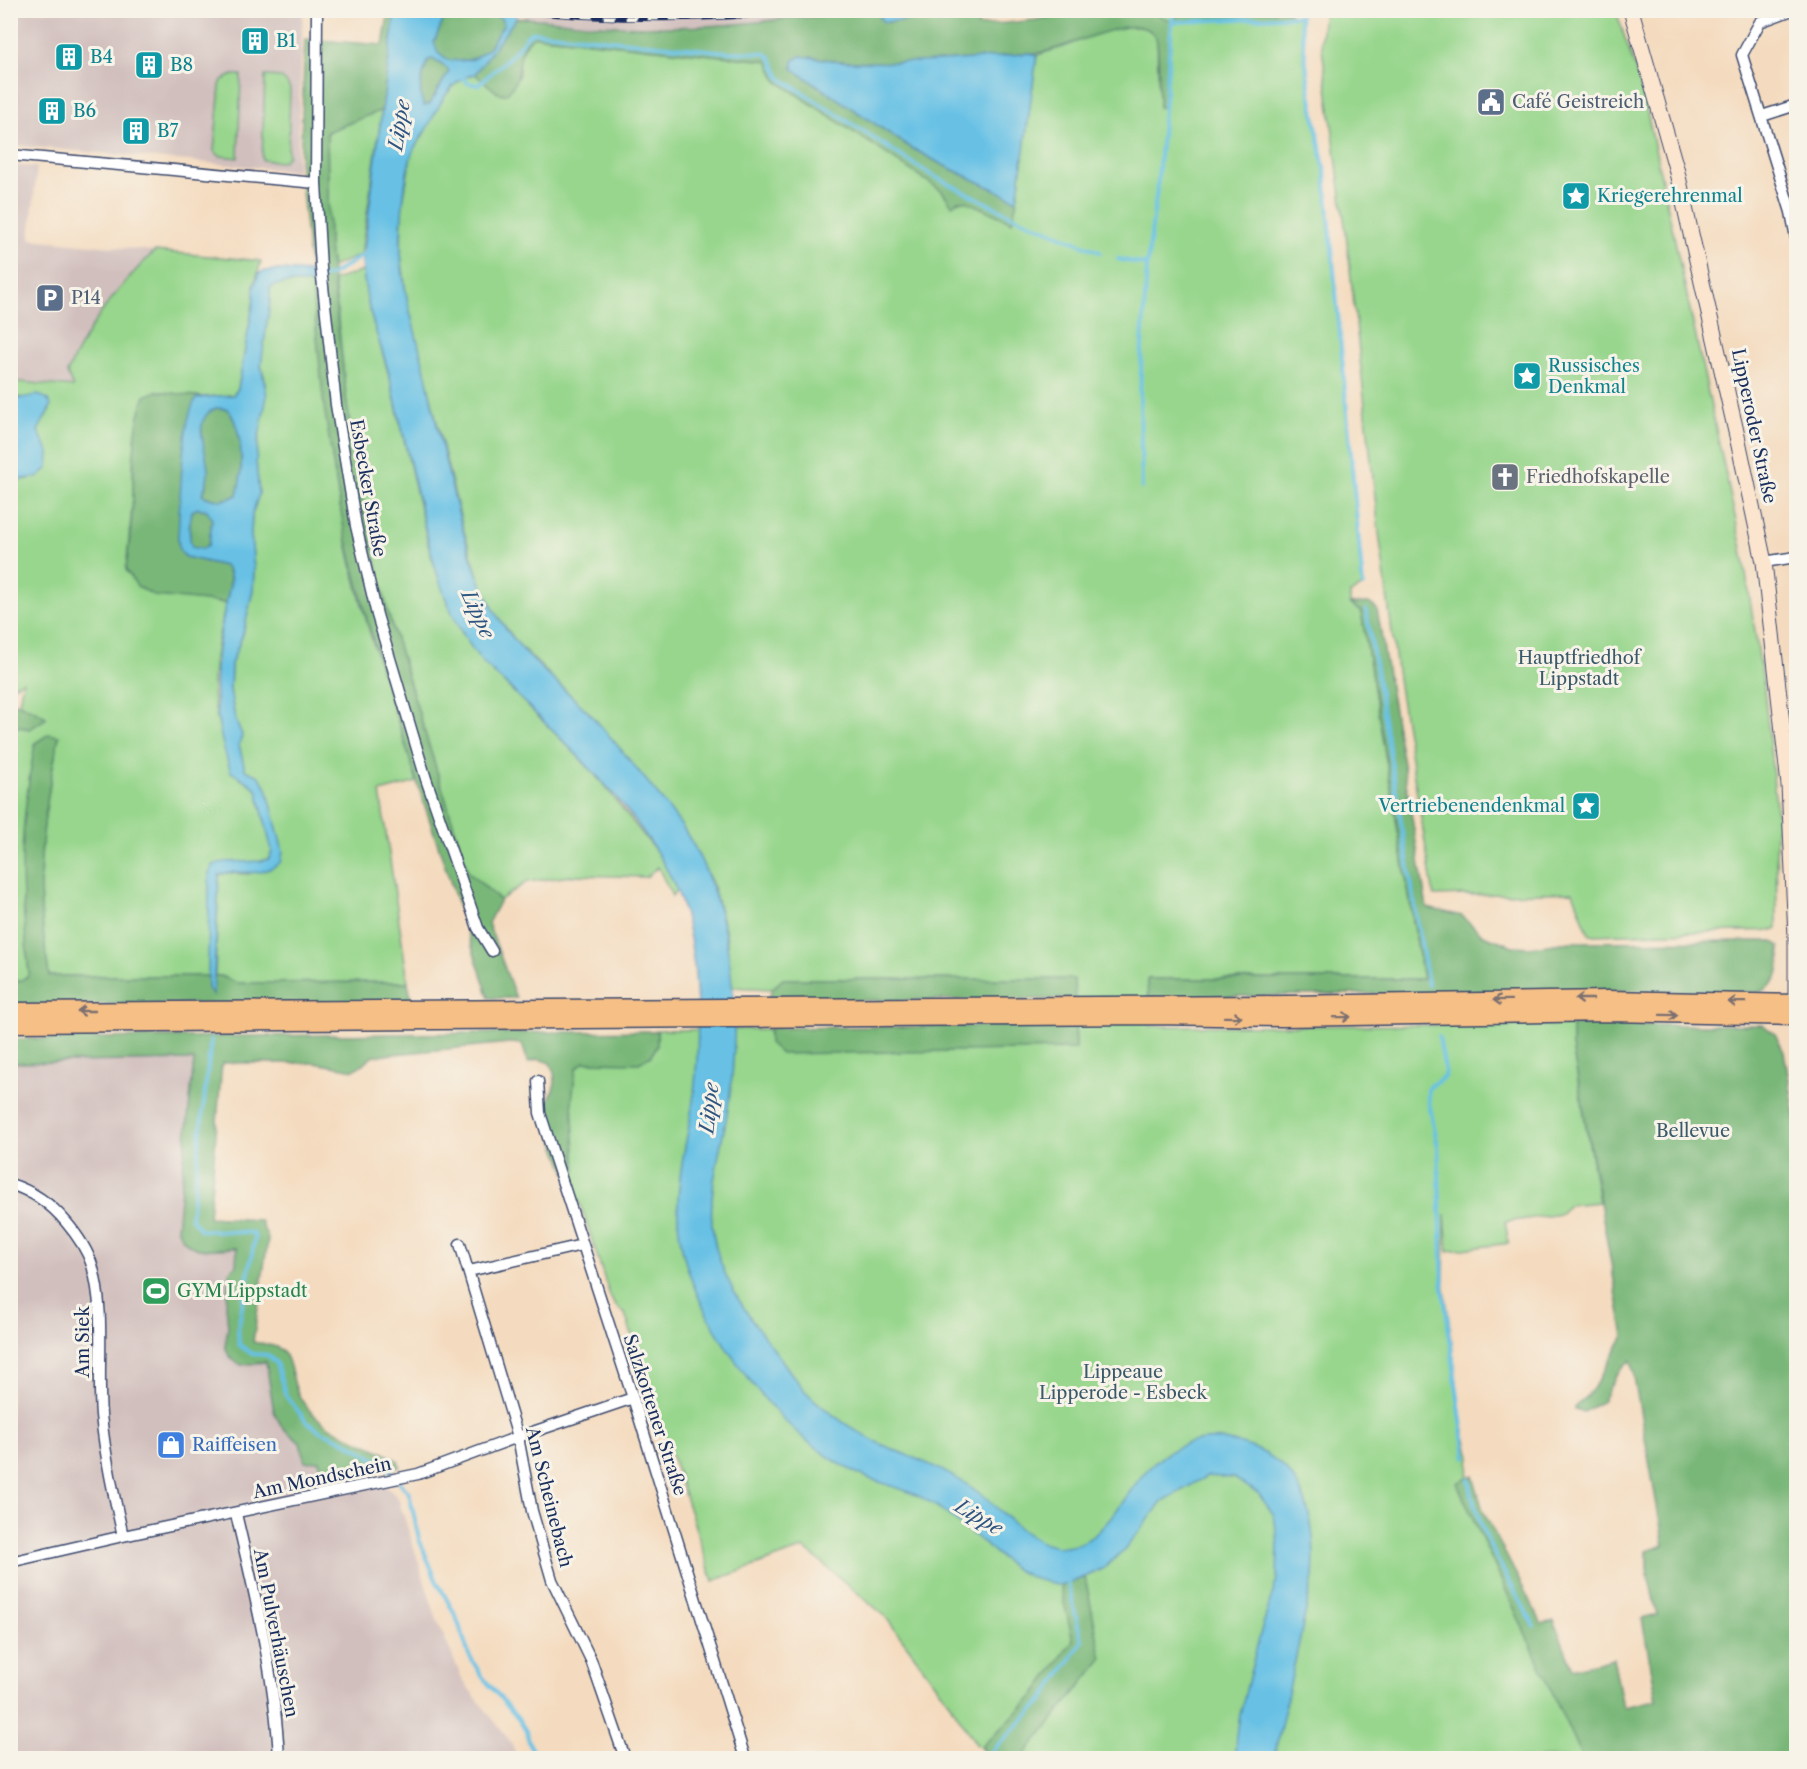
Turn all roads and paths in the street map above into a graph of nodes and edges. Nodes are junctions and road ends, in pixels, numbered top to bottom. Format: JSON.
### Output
{"nodes":[{"id":1,"x":317,"y":10,"type":"edge"},
{"id":2,"x":1631,"y":10,"type":"edge"},
{"id":3,"x":1792,"y":10,"type":"edge"},
{"id":4,"x":1797,"y":105,"type":"edge"},
{"id":5,"x":1762,"y":116,"type":"junction"},
{"id":6,"x":10,"y":154,"type":"edge"},
{"id":7,"x":316,"y":183,"type":"junction"},
{"id":8,"x":1794,"y":211,"type":"edge"},
{"id":9,"x":1797,"y":238,"type":"edge"},
{"id":10,"x":1797,"y":557,"type":"edge"},
{"id":11,"x":1764,"y":562,"type":"junction"},
{"id":12,"x":492,"y":951,"type":"dead end"},
{"id":13,"x":1796,"y":1004,"type":"edge"},
{"id":14,"x":1609,"y":1006,"type":"junction"},
{"id":15,"x":10,"y":1011,"type":"edge"},
{"id":16,"x":629,"y":1014,"type":"junction"},
{"id":17,"x":1797,"y":1017,"type":"edge"},
{"id":18,"x":10,"y":1024,"type":"edge"},
{"id":19,"x":538,"y":1081,"type":"dead end"},
{"id":20,"x":10,"y":1184,"type":"edge"},
{"id":21,"x":460,"y":1244,"type":"dead end"},
{"id":22,"x":582,"y":1245,"type":"junction"},
{"id":23,"x":469,"y":1271,"type":"junction"},
{"id":24,"x":633,"y":1398,"type":"junction"},
{"id":25,"x":518,"y":1437,"type":"junction"},
{"id":26,"x":236,"y":1514,"type":"junction"},
{"id":27,"x":123,"y":1536,"type":"junction"},
{"id":28,"x":10,"y":1563,"type":"edge"},
{"id":29,"x":279,"y":1758,"type":"edge"},
{"id":30,"x":625,"y":1758,"type":"edge"},
{"id":31,"x":746,"y":1758,"type":"edge"}],
"edges":[{"from":1,"to":7,"type":"street","name":"Esbecker Straße"},
{"from":2,"to":11,"type":"main road","name":"Lipperoder Straße"},
{"from":3,"to":5,"type":"street"},
{"from":4,"to":5,"type":"street"},
{"from":5,"to":8,"type":"street"},
{"from":6,"to":7,"type":"street"},
{"from":7,"to":12,"type":"street","name":"Esbecker Straße"},
{"from":8,"to":9,"type":"street"},
{"from":10,"to":11,"type":"street"},
{"from":11,"to":13,"type":"main road","name":"Lipperoder Straße"},
{"from":13,"to":14,"type":"highway","one_way":true},
{"from":14,"to":16,"type":"highway"},
{"from":14,"to":17,"type":"highway","one_way":true},
{"from":16,"to":15,"type":"highway","one_way":true},
{"from":16,"to":18,"type":"highway"},
{"from":19,"to":22,"type":"street","name":"Salzkottener Straße"},
{"from":20,"to":27,"type":"street","name":"Am Siek"},
{"from":21,"to":23,"type":"street","name":"Am Scheinebach"},
{"from":22,"to":23,"type":"street"},
{"from":22,"to":24,"type":"street","name":"Salzkottener Straße"},
{"from":23,"to":25,"type":"street","name":"Am Scheinebach"},
{"from":24,"to":25,"type":"street","name":"Am Mondschein"},
{"from":24,"to":31,"type":"street","name":"Salzkottener Straße"},
{"from":25,"to":26,"type":"street","name":"Am Mondschein"},
{"from":25,"to":30,"type":"street","name":"Am Scheinebach"},
{"from":26,"to":27,"type":"street","name":"Am Mondschein"},
{"from":26,"to":29,"type":"street","name":"Am Pulverhäuschen"},
{"from":27,"to":28,"type":"street","name":"Am Mondschein"}]}
